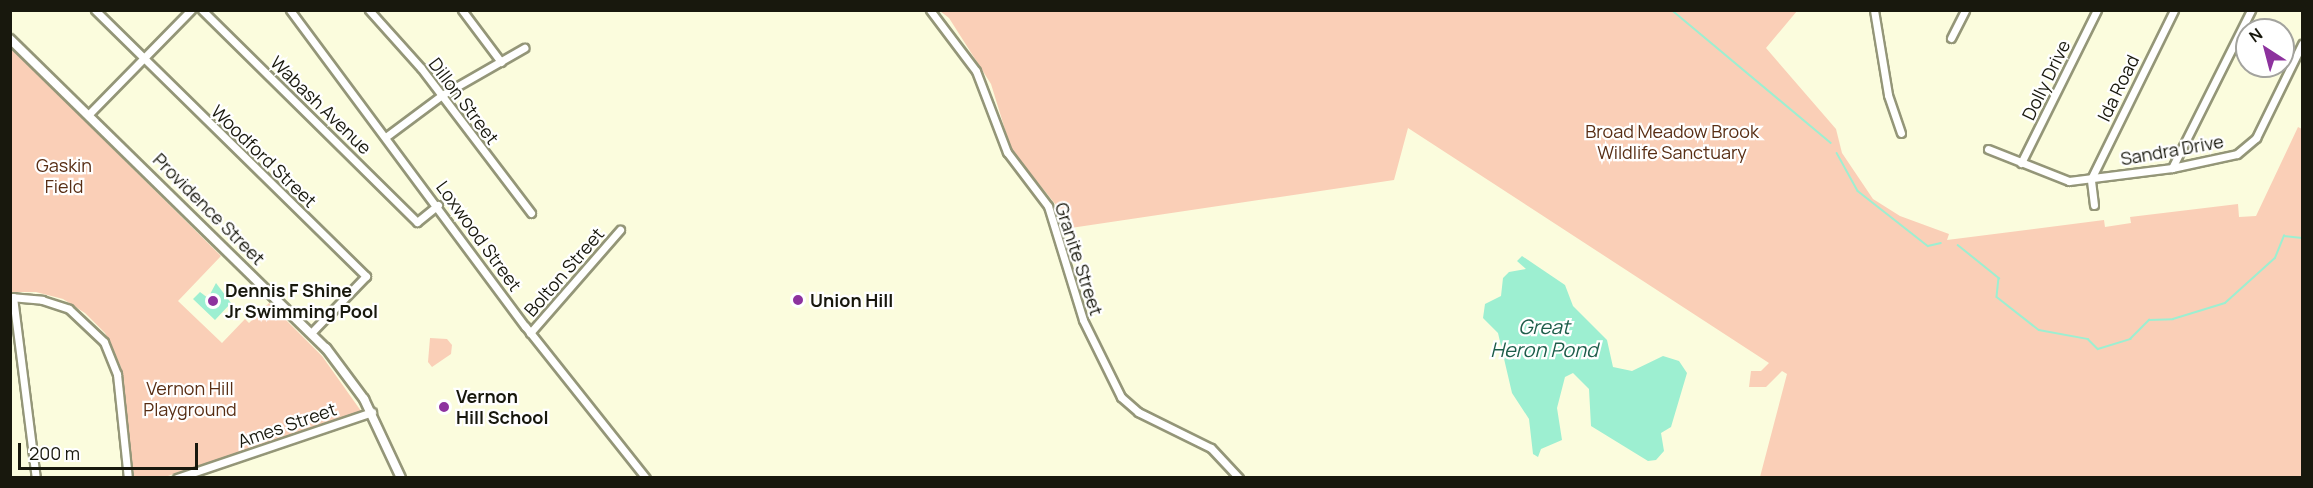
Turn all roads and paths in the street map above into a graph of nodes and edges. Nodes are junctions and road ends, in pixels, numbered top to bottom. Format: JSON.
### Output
{"nodes":[{"id":1,"x":95,"y":10,"type":"edge"},
{"id":2,"x":191,"y":10,"type":"edge"},
{"id":3,"x":202,"y":10,"type":"edge"},
{"id":4,"x":290,"y":10,"type":"edge"},
{"id":5,"x":369,"y":10,"type":"edge"},
{"id":6,"x":462,"y":10,"type":"edge"},
{"id":7,"x":930,"y":10,"type":"edge"},
{"id":8,"x":1874,"y":10,"type":"edge"},
{"id":9,"x":1965,"y":10,"type":"edge"},
{"id":10,"x":2097,"y":10,"type":"edge"},
{"id":11,"x":2174,"y":10,"type":"edge"},
{"id":12,"x":2251,"y":10,"type":"edge"},
{"id":13,"x":10,"y":39,"type":"edge"},
{"id":14,"x":1951,"y":39,"type":"dead end"},
{"id":15,"x":2302,"y":44,"type":"edge"},
{"id":16,"x":524,"y":48,"type":"dead end"},
{"id":17,"x":143,"y":59,"type":"junction"},
{"id":18,"x":501,"y":62,"type":"junction"},
{"id":19,"x":442,"y":94,"type":"junction"},
{"id":20,"x":89,"y":114,"type":"junction"},
{"id":21,"x":1901,"y":133,"type":"dead end"},
{"id":22,"x":387,"y":136,"type":"junction"},
{"id":23,"x":1988,"y":149,"type":"dead end"},
{"id":24,"x":2021,"y":163,"type":"junction"},
{"id":25,"x":2172,"y":168,"type":"junction"},
{"id":26,"x":2091,"y":179,"type":"junction"},
{"id":27,"x":438,"y":205,"type":"junction"},
{"id":28,"x":2094,"y":206,"type":"dead end"},
{"id":29,"x":531,"y":213,"type":"dead end"},
{"id":30,"x":620,"y":230,"type":"dead end"},
{"id":31,"x":12,"y":297,"type":"edge"},
{"id":32,"x":311,"y":333,"type":"junction"},
{"id":33,"x":530,"y":333,"type":"junction"},
{"id":34,"x":372,"y":412,"type":"junction"},
{"id":35,"x":36,"y":477,"type":"edge"},
{"id":36,"x":128,"y":477,"type":"edge"},
{"id":37,"x":177,"y":477,"type":"edge"},
{"id":38,"x":401,"y":477,"type":"edge"},
{"id":39,"x":646,"y":477,"type":"edge"},
{"id":40,"x":1239,"y":477,"type":"edge"}],
"edges":[{"from":1,"to":17,"type":"street","name":"Woodford Street"},
{"from":2,"to":17,"type":"street"},
{"from":3,"to":27,"type":"street","name":"Wabash Avenue"},
{"from":4,"to":22,"type":"street","name":"Loxwood Street"},
{"from":5,"to":19,"type":"street","name":"Dillon Street"},
{"from":6,"to":18,"type":"street"},
{"from":7,"to":40,"type":"street","name":"Granite Street"},
{"from":8,"to":21,"type":"street"},
{"from":9,"to":14,"type":"street"},
{"from":10,"to":24,"type":"street","name":"Dolly Drive"},
{"from":11,"to":26,"type":"street","name":"Ida Road"},
{"from":12,"to":25,"type":"street"},
{"from":13,"to":20,"type":"main road","name":"Providence Street"},
{"from":15,"to":25,"type":"street","name":"Sandra Drive"},
{"from":16,"to":18,"type":"street"},
{"from":17,"to":20,"type":"street"},
{"from":17,"to":32,"type":"street","name":"Woodford Street"},
{"from":18,"to":19,"type":"street"},
{"from":19,"to":22,"type":"street"},
{"from":19,"to":29,"type":"street","name":"Dillon Street"},
{"from":20,"to":32,"type":"main road","name":"Providence Street"},
{"from":22,"to":27,"type":"street","name":"Loxwood Street"},
{"from":23,"to":24,"type":"street","name":"Sandra Drive"},
{"from":24,"to":26,"type":"street","name":"Sandra Drive"},
{"from":25,"to":26,"type":"street","name":"Sandra Drive"},
{"from":26,"to":28,"type":"street"},
{"from":27,"to":33,"type":"street","name":"Loxwood Street"},
{"from":30,"to":33,"type":"street","name":"Bolton Street"},
{"from":31,"to":35,"type":"street"},
{"from":31,"to":36,"type":"street"},
{"from":32,"to":34,"type":"main road","name":"Providence Street"},
{"from":33,"to":39,"type":"street","name":"Loxwood Street"},
{"from":34,"to":37,"type":"street","name":"Ames Street"},
{"from":34,"to":38,"type":"main road","name":"Providence Street"}]}
